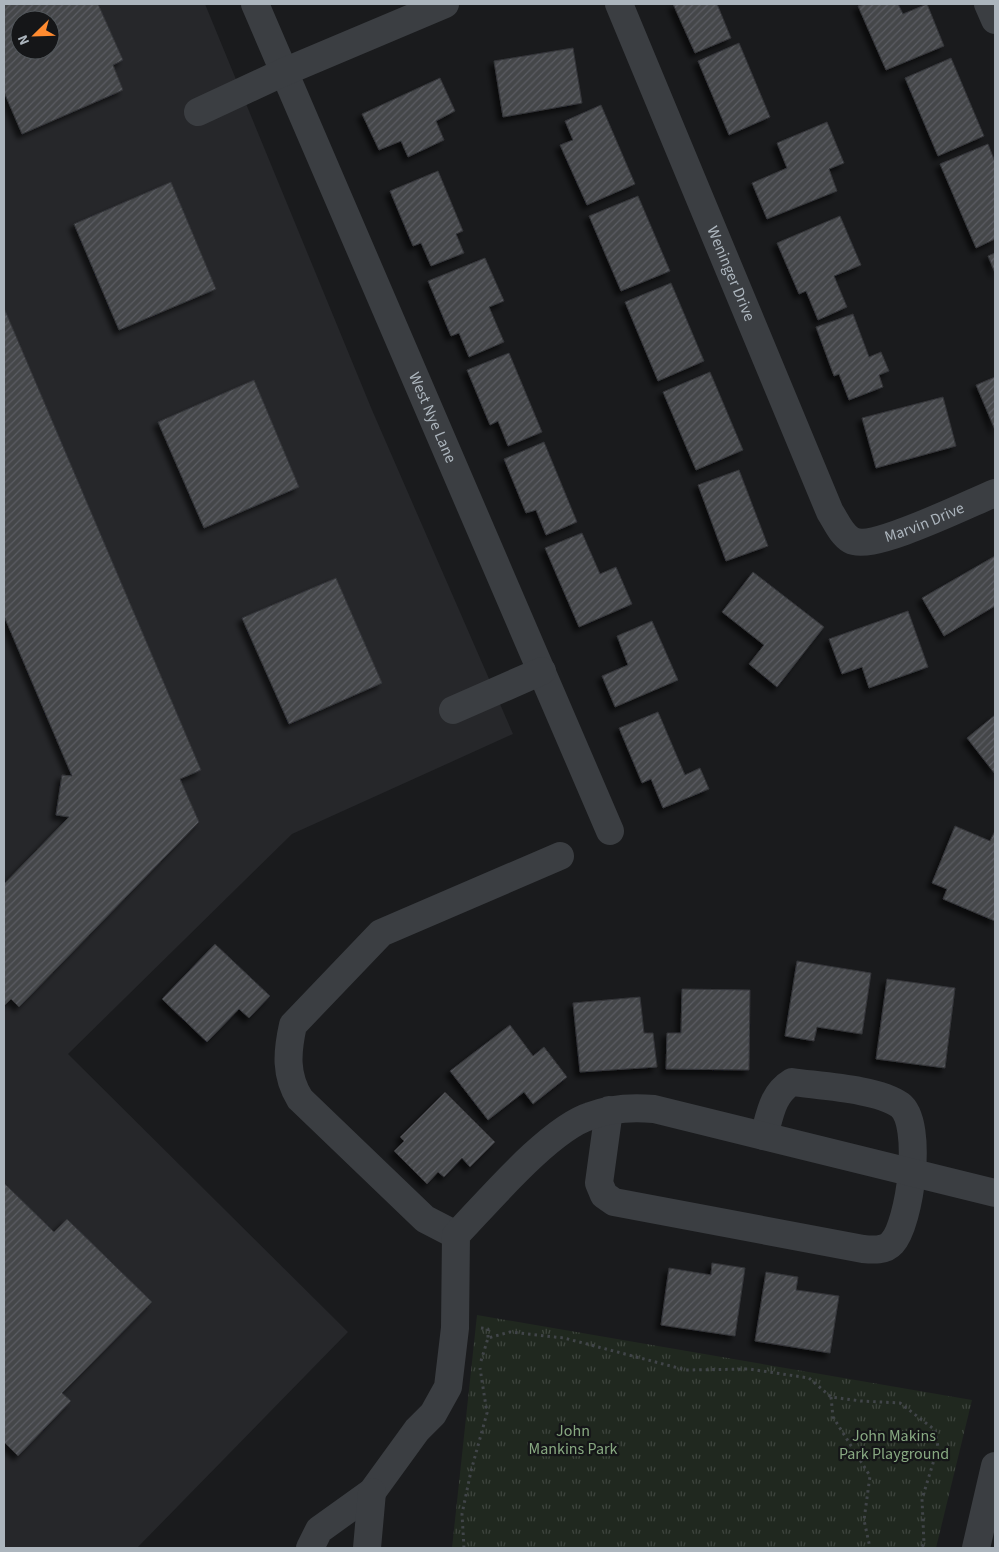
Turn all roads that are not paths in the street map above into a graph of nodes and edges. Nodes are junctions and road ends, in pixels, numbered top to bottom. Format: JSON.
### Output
{"nodes":[{"id":1,"x":255,"y":4,"type":"edge"},
{"id":2,"x":445,"y":4,"type":"edge"},
{"id":3,"x":619,"y":4,"type":"edge"},
{"id":4,"x":988,"y":4,"type":"edge"},
{"id":5,"x":995,"y":20,"type":"edge"},
{"id":6,"x":284,"y":72,"type":"junction"},
{"id":7,"x":198,"y":112,"type":"dead end"},
{"id":8,"x":995,"y":493,"type":"edge"},
{"id":9,"x":851,"y":541,"type":"joint"},
{"id":10,"x":542,"y":672,"type":"junction"},
{"id":11,"x":453,"y":710,"type":"dead end"},
{"id":12,"x":610,"y":831,"type":"dead end"},
{"id":13,"x":560,"y":856,"type":"dead end"},
{"id":14,"x":609,"y":1110,"type":"junction"},
{"id":15,"x":764,"y":1136,"type":"junction"},
{"id":16,"x":913,"y":1171,"type":"junction"},
{"id":17,"x":995,"y":1193,"type":"edge"},
{"id":18,"x":456,"y":1235,"type":"junction"},
{"id":19,"x":995,"y":1466,"type":"edge"},
{"id":20,"x":372,"y":1492,"type":"junction"},
{"id":21,"x":310,"y":1548,"type":"edge"},
{"id":22,"x":367,"y":1548,"type":"edge"},
{"id":23,"x":976,"y":1548,"type":"edge"}],
"edges":[{"from":1,"to":6,"type":"street","name":"West Nye Lane"},
{"from":2,"to":6,"type":"street"},
{"from":3,"to":9,"type":"street","name":"Weninger Drive"},
{"from":4,"to":5,"type":"street"},
{"from":6,"to":7,"type":"street"},
{"from":6,"to":10,"type":"street","name":"West Nye Lane"},
{"from":8,"to":9,"type":"street","name":"Marvin Drive"},
{"from":10,"to":11,"type":"street"},
{"from":10,"to":12,"type":"street","name":"West Nye Lane"},
{"from":13,"to":18,"type":"street"},
{"from":14,"to":15,"type":"street"},
{"from":14,"to":16,"type":"street"},
{"from":14,"to":18,"type":"street"},
{"from":15,"to":16,"type":"street"},
{"from":15,"to":16,"type":"street"},
{"from":16,"to":17,"type":"street"},
{"from":18,"to":20,"type":"street"},
{"from":19,"to":23,"type":"street"},
{"from":20,"to":21,"type":"street"},
{"from":20,"to":22,"type":"street"}]}
